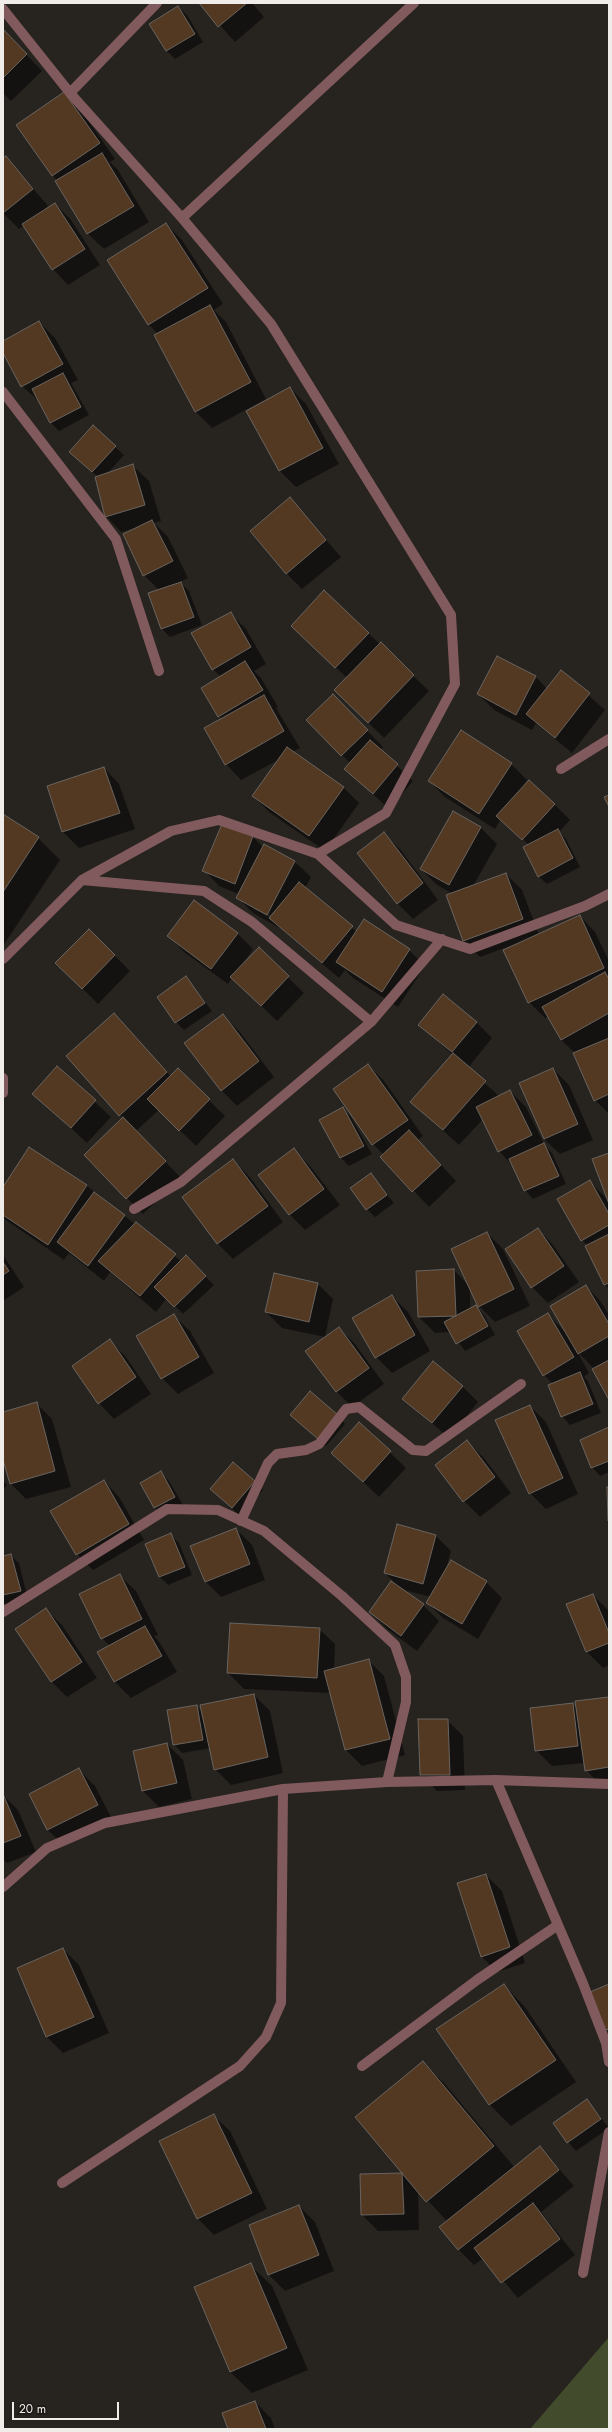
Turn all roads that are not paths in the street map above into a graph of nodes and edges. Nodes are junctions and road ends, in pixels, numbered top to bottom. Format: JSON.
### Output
{"nodes":[{"id":1,"x":157,"y":3,"type":"edge"},
{"id":2,"x":414,"y":3,"type":"edge"},
{"id":3,"x":3,"y":9,"type":"edge"},
{"id":4,"x":70,"y":93,"type":"junction"},
{"id":5,"x":182,"y":218,"type":"junction"},
{"id":6,"x":3,"y":392,"type":"edge"},
{"id":7,"x":159,"y":671,"type":"dead end"},
{"id":8,"x":609,"y":739,"type":"edge"},
{"id":9,"x":561,"y":769,"type":"dead end"},
{"id":10,"x":318,"y":854,"type":"junction"},
{"id":11,"x":82,"y":880,"type":"junction"},
{"id":12,"x":609,"y":894,"type":"edge"},
{"id":13,"x":442,"y":939,"type":"junction"},
{"id":14,"x":3,"y":959,"type":"edge"},
{"id":15,"x":371,"y":1022,"type":"junction"},
{"id":16,"x":3,"y":1078,"type":"edge"},
{"id":17,"x":3,"y":1093,"type":"edge"},
{"id":18,"x":134,"y":1209,"type":"dead end"},
{"id":19,"x":520,"y":1384,"type":"dead end"},
{"id":20,"x":241,"y":1520,"type":"junction"},
{"id":21,"x":3,"y":1612,"type":"edge"},
{"id":22,"x":496,"y":1780,"type":"junction"},
{"id":23,"x":387,"y":1782,"type":"junction"},
{"id":24,"x":609,"y":1784,"type":"edge"},
{"id":25,"x":283,"y":1790,"type":"junction"},
{"id":26,"x":3,"y":1887,"type":"edge"},
{"id":27,"x":558,"y":1925,"type":"junction"},
{"id":28,"x":609,"y":2062,"type":"edge"},
{"id":29,"x":362,"y":2066,"type":"dead end"},
{"id":30,"x":609,"y":2132,"type":"edge"},
{"id":31,"x":62,"y":2183,"type":"dead end"},
{"id":32,"x":583,"y":2273,"type":"dead end"}],
"edges":[{"from":1,"to":4,"type":"street"},
{"from":2,"to":5,"type":"street"},
{"from":3,"to":4,"type":"street"},
{"from":4,"to":5,"type":"street"},
{"from":5,"to":10,"type":"street"},
{"from":6,"to":7,"type":"street"},
{"from":8,"to":9,"type":"street"},
{"from":10,"to":11,"type":"street"},
{"from":10,"to":13,"type":"street"},
{"from":11,"to":14,"type":"street"},
{"from":11,"to":15,"type":"street"},
{"from":12,"to":13,"type":"street"},
{"from":13,"to":15,"type":"street"},
{"from":15,"to":18,"type":"street"},
{"from":16,"to":17,"type":"street"},
{"from":19,"to":20,"type":"street"},
{"from":20,"to":21,"type":"street"},
{"from":20,"to":23,"type":"street"},
{"from":22,"to":23,"type":"street"},
{"from":22,"to":24,"type":"street"},
{"from":22,"to":27,"type":"street"},
{"from":23,"to":25,"type":"street"},
{"from":25,"to":26,"type":"street"},
{"from":25,"to":31,"type":"street"},
{"from":27,"to":28,"type":"street"},
{"from":27,"to":29,"type":"street"},
{"from":30,"to":32,"type":"street"}]}
